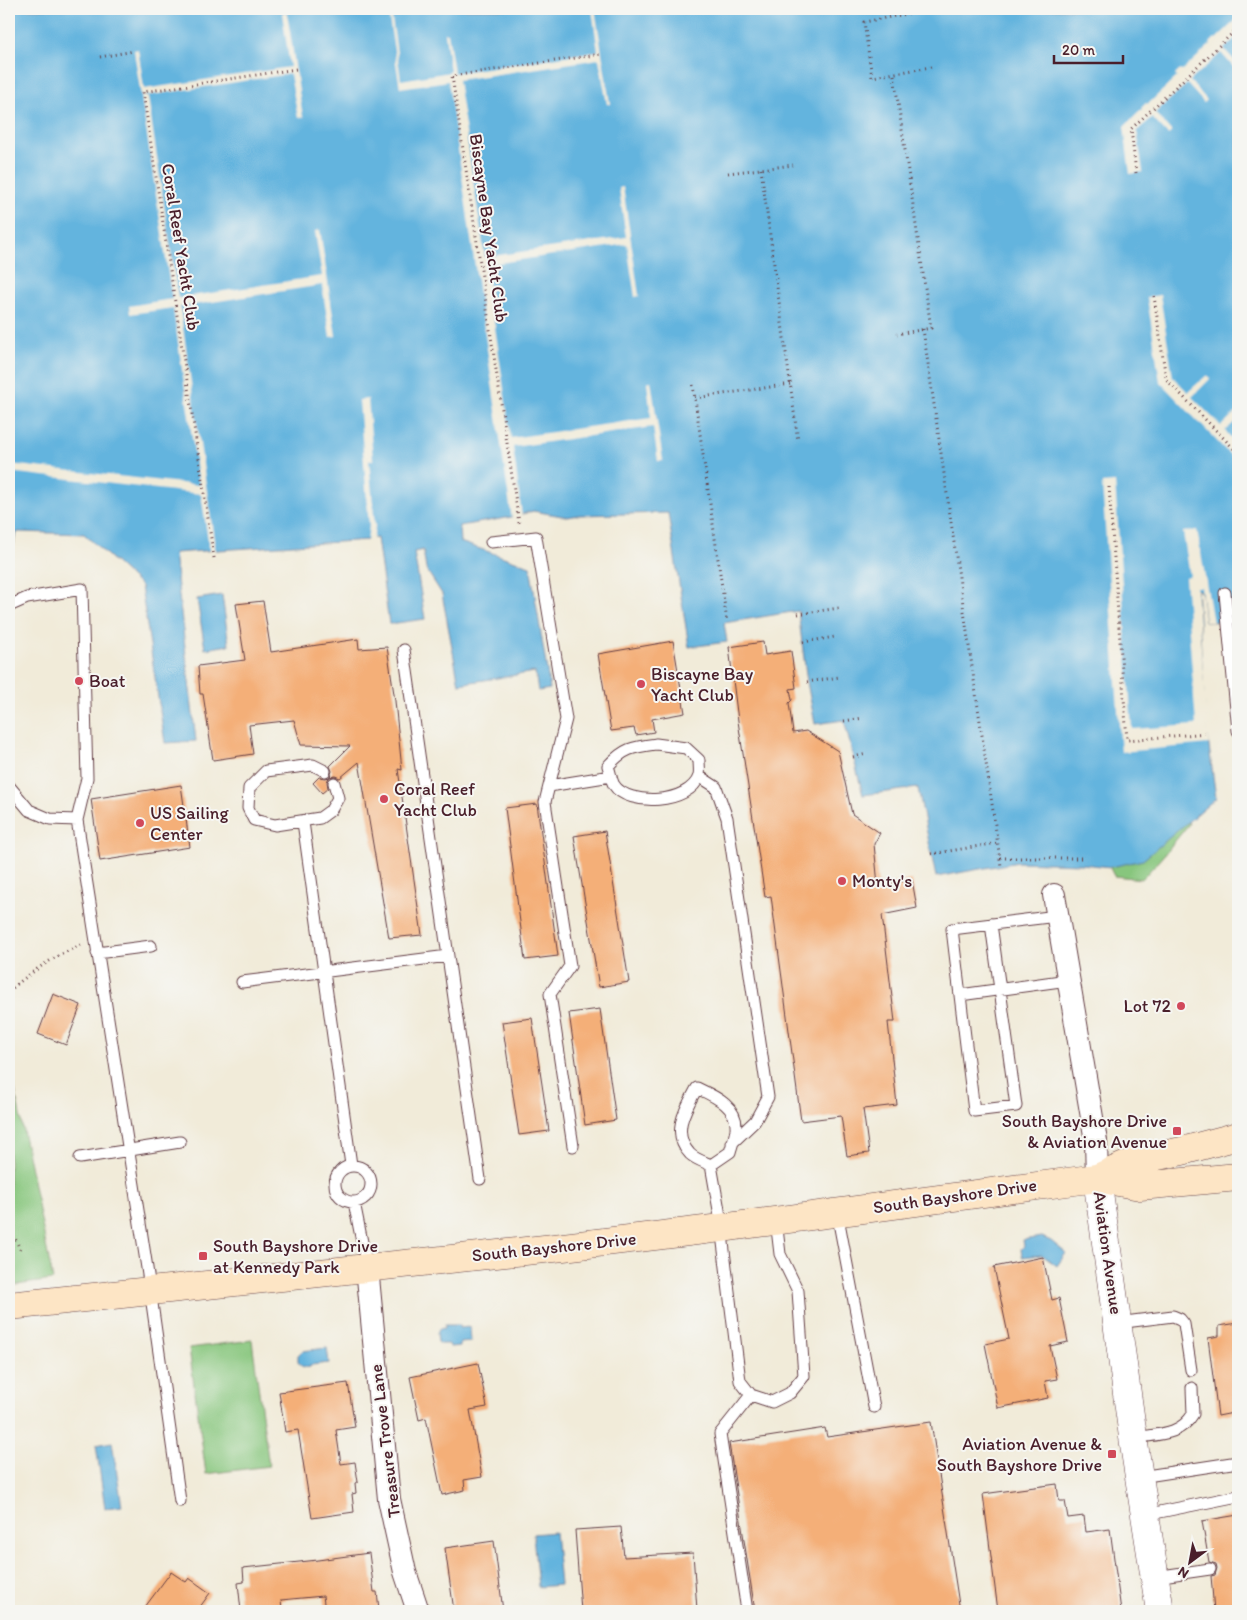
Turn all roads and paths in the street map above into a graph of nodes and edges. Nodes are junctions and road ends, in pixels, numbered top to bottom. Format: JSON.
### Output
{"nodes":[{"id":1,"x":933,"y":9,"type":"edge"},
{"id":2,"x":1238,"y":28,"type":"edge"},
{"id":3,"x":134,"y":51,"type":"dead end"},
{"id":4,"x":602,"y":54,"type":"dead end"},
{"id":5,"x":100,"y":57,"type":"dead end"},
{"id":6,"x":931,"y":67,"type":"dead end"},
{"id":7,"x":296,"y":69,"type":"dead end"},
{"id":8,"x":894,"y":75,"type":"junction"},
{"id":9,"x":793,"y":165,"type":"dead end"},
{"id":10,"x":761,"y":169,"type":"junction"},
{"id":11,"x":1136,"y":172,"type":"dead end"},
{"id":12,"x":728,"y":173,"type":"dead end"},
{"id":13,"x":1154,"y":296,"type":"dead end"},
{"id":14,"x":923,"y":329,"type":"junction"},
{"id":15,"x":897,"y":334,"type":"dead end"},
{"id":16,"x":790,"y":384,"type":"junction"},
{"id":17,"x":694,"y":385,"type":"dead end"},
{"id":18,"x":695,"y":398,"type":"junction"},
{"id":19,"x":798,"y":440,"type":"dead end"},
{"id":20,"x":1238,"y":453,"type":"edge"},
{"id":21,"x":1109,"y":487,"type":"dead end"},
{"id":22,"x":520,"y":530,"type":"dead end"},
{"id":23,"x":491,"y":542,"type":"dead end"},
{"id":24,"x":214,"y":558,"type":"dead end"},
{"id":25,"x":1225,"y":593,"type":"dead end"},
{"id":26,"x":9,"y":606,"type":"edge"},
{"id":27,"x":840,"y":608,"type":"dead end"},
{"id":28,"x":798,"y":614,"type":"dead end"},
{"id":29,"x":727,"y":622,"type":"dead end"},
{"id":30,"x":835,"y":637,"type":"dead end"},
{"id":31,"x":803,"y":642,"type":"dead end"},
{"id":32,"x":404,"y":650,"type":"dead end"},
{"id":33,"x":840,"y":677,"type":"dead end"},
{"id":34,"x":807,"y":682,"type":"dead end"},
{"id":35,"x":863,"y":718,"type":"dead end"},
{"id":36,"x":844,"y":721,"type":"dead end"},
{"id":37,"x":1238,"y":731,"type":"edge"},
{"id":38,"x":1208,"y":733,"type":"dead end"},
{"id":39,"x":867,"y":754,"type":"dead end"},
{"id":40,"x":853,"y":756,"type":"dead end"},
{"id":41,"x":325,"y":771,"type":"dead end"},
{"id":42,"x":611,"y":776,"type":"junction"},
{"id":43,"x":699,"y":776,"type":"junction"},
{"id":44,"x":334,"y":783,"type":"dead end"},
{"id":45,"x":9,"y":786,"type":"edge"},
{"id":46,"x":548,"y":786,"type":"junction"},
{"id":47,"x":77,"y":820,"type":"junction"},
{"id":48,"x":303,"y":822,"type":"junction"},
{"id":49,"x":998,"y":843,"type":"junction"},
{"id":50,"x":931,"y":854,"type":"dead end"},
{"id":51,"x":1000,"y":858,"type":"junction"},
{"id":52,"x":1081,"y":858,"type":"dead end"},
{"id":53,"x":1001,"y":866,"type":"dead end"},
{"id":54,"x":1056,"y":905,"type":"joint"},
{"id":55,"x":991,"y":924,"type":"junction"},
{"id":56,"x":96,"y":939,"type":"junction"},
{"id":57,"x":151,"y":946,"type":"dead end"},
{"id":58,"x":97,"y":953,"type":"junction"},
{"id":59,"x":448,"y":956,"type":"junction"},
{"id":60,"x":325,"y":972,"type":"junction"},
{"id":61,"x":1068,"y":980,"type":"junction"},
{"id":62,"x":242,"y":982,"type":"dead end"},
{"id":63,"x":9,"y":990,"type":"edge"},
{"id":64,"x":1000,"y":990,"type":"junction"},
{"id":65,"x":960,"y":995,"type":"junction"},
{"id":66,"x":1238,"y":1136,"type":"edge"},
{"id":67,"x":180,"y":1142,"type":"dead end"},
{"id":68,"x":732,"y":1143,"type":"junction"},
{"id":69,"x":573,"y":1146,"type":"dead end"},
{"id":70,"x":129,"y":1150,"type":"junction"},
{"id":71,"x":80,"y":1158,"type":"dead end"},
{"id":72,"x":351,"y":1165,"type":"junction"},
{"id":73,"x":711,"y":1165,"type":"junction"},
{"id":74,"x":1238,"y":1176,"type":"edge"},
{"id":75,"x":1097,"y":1178,"type":"junction"},
{"id":76,"x":480,"y":1179,"type":"dead end"},
{"id":77,"x":354,"y":1202,"type":"junction"},
{"id":78,"x":837,"y":1212,"type":"junction"},
{"id":79,"x":776,"y":1220,"type":"junction"},
{"id":80,"x":9,"y":1226,"type":"edge"},
{"id":81,"x":721,"y":1228,"type":"junction"},
{"id":82,"x":20,"y":1251,"type":"dead end"},
{"id":83,"x":367,"y":1267,"type":"junction"},
{"id":84,"x":150,"y":1291,"type":"junction"},
{"id":85,"x":9,"y":1306,"type":"edge"},
{"id":86,"x":1117,"y":1323,"type":"junction"},
{"id":87,"x":1191,"y":1370,"type":"dead end"},
{"id":88,"x":1192,"y":1388,"type":"dead end"},
{"id":89,"x":751,"y":1395,"type":"junction"},
{"id":90,"x":874,"y":1408,"type":"dead end"},
{"id":91,"x":1134,"y":1438,"type":"junction"},
{"id":92,"x":1238,"y":1462,"type":"edge"},
{"id":93,"x":1140,"y":1477,"type":"junction"},
{"id":94,"x":1238,"y":1496,"type":"edge"},
{"id":95,"x":180,"y":1501,"type":"dead end"},
{"id":96,"x":1145,"y":1515,"type":"junction"},
{"id":97,"x":1210,"y":1569,"type":"dead end"},
{"id":98,"x":1155,"y":1577,"type":"junction"},
{"id":99,"x":418,"y":1611,"type":"edge"},
{"id":100,"x":747,"y":1611,"type":"edge"},
{"id":101,"x":1160,"y":1611,"type":"edge"}],
"edges":[{"from":1,"to":8,"type":"path"},
{"from":2,"to":11,"type":"path"},
{"from":3,"to":5,"type":"path"},
{"from":4,"to":22,"type":"path","name":"Biscayne Bay Yacht Club"},
{"from":6,"to":8,"type":"path"},
{"from":7,"to":24,"type":"path","name":"Coral Reef Yacht Club"},
{"from":8,"to":14,"type":"path"},
{"from":9,"to":10,"type":"path"},
{"from":10,"to":12,"type":"path"},
{"from":10,"to":16,"type":"path"},
{"from":13,"to":20,"type":"path"},
{"from":14,"to":15,"type":"path"},
{"from":14,"to":49,"type":"path"},
{"from":16,"to":18,"type":"path"},
{"from":16,"to":19,"type":"path"},
{"from":17,"to":18,"type":"path"},
{"from":18,"to":29,"type":"path"},
{"from":21,"to":38,"type":"path"},
{"from":23,"to":46,"type":"lane"},
{"from":25,"to":37,"type":"lane"},
{"from":26,"to":47,"type":"lane"},
{"from":27,"to":28,"type":"path"},
{"from":30,"to":31,"type":"path"},
{"from":32,"to":59,"type":"lane"},
{"from":33,"to":34,"type":"path"},
{"from":35,"to":36,"type":"path"},
{"from":39,"to":40,"type":"path"},
{"from":41,"to":48,"type":"lane"},
{"from":42,"to":43,"type":"lane"},
{"from":42,"to":43,"type":"lane"},
{"from":42,"to":46,"type":"lane"},
{"from":43,"to":68,"type":"lane"},
{"from":44,"to":48,"type":"lane"},
{"from":45,"to":47,"type":"lane"},
{"from":46,"to":69,"type":"lane"},
{"from":47,"to":56,"type":"lane"},
{"from":48,"to":60,"type":"lane"},
{"from":49,"to":50,"type":"path"},
{"from":49,"to":51,"type":"path"},
{"from":51,"to":52,"type":"path"},
{"from":51,"to":53,"type":"path"},
{"from":54,"to":55,"type":"lane"},
{"from":54,"to":61,"type":"street","name":"Aviation Avenue"},
{"from":55,"to":64,"type":"lane"},
{"from":55,"to":65,"type":"lane"},
{"from":56,"to":58,"type":"lane"},
{"from":56,"to":63,"type":"path"},
{"from":57,"to":58,"type":"lane"},
{"from":58,"to":70,"type":"lane"},
{"from":59,"to":60,"type":"lane"},
{"from":59,"to":76,"type":"lane"},
{"from":60,"to":62,"type":"lane"},
{"from":60,"to":72,"type":"lane"},
{"from":61,"to":64,"type":"lane"},
{"from":61,"to":75,"type":"street","name":"Aviation Avenue"},
{"from":64,"to":65,"type":"lane"},
{"from":64,"to":65,"type":"lane"},
{"from":66,"to":75,"type":"main road","name":"South Bayshore Drive"},
{"from":67,"to":70,"type":"lane"},
{"from":68,"to":73,"type":"lane"},
{"from":68,"to":73,"type":"lane"},
{"from":70,"to":71,"type":"lane"},
{"from":70,"to":84,"type":"lane"},
{"from":72,"to":77,"type":"lane"},
{"from":72,"to":77,"type":"lane"},
{"from":73,"to":81,"type":"lane"},
{"from":74,"to":75,"type":"main road","name":"South Bayshore Drive"},
{"from":75,"to":78,"type":"main road","name":"South Bayshore Drive"},
{"from":75,"to":86,"type":"street","name":"Aviation Avenue"},
{"from":77,"to":83,"type":"lane"},
{"from":78,"to":79,"type":"main road","name":"South Bayshore Drive"},
{"from":78,"to":90,"type":"lane"},
{"from":79,"to":81,"type":"main road","name":"South Bayshore Drive"},
{"from":79,"to":89,"type":"lane"},
{"from":80,"to":82,"type":"path"},
{"from":81,"to":83,"type":"main road","name":"South Bayshore Drive"},
{"from":81,"to":89,"type":"lane"},
{"from":83,"to":84,"type":"main road","name":"South Bayshore Drive"},
{"from":83,"to":99,"type":"street","name":"Treasure Trove Lane"},
{"from":84,"to":85,"type":"main road","name":"South Bayshore Drive"},
{"from":84,"to":95,"type":"lane"},
{"from":86,"to":87,"type":"lane"},
{"from":86,"to":91,"type":"street","name":"Aviation Avenue"},
{"from":88,"to":91,"type":"lane"},
{"from":89,"to":100,"type":"lane"},
{"from":91,"to":93,"type":"street","name":"Aviation Avenue"},
{"from":92,"to":93,"type":"lane"},
{"from":93,"to":96,"type":"street","name":"Aviation Avenue"},
{"from":94,"to":96,"type":"lane"},
{"from":96,"to":98,"type":"street","name":"Aviation Avenue"},
{"from":97,"to":98,"type":"lane"},
{"from":98,"to":101,"type":"street","name":"Aviation Avenue"}]}
